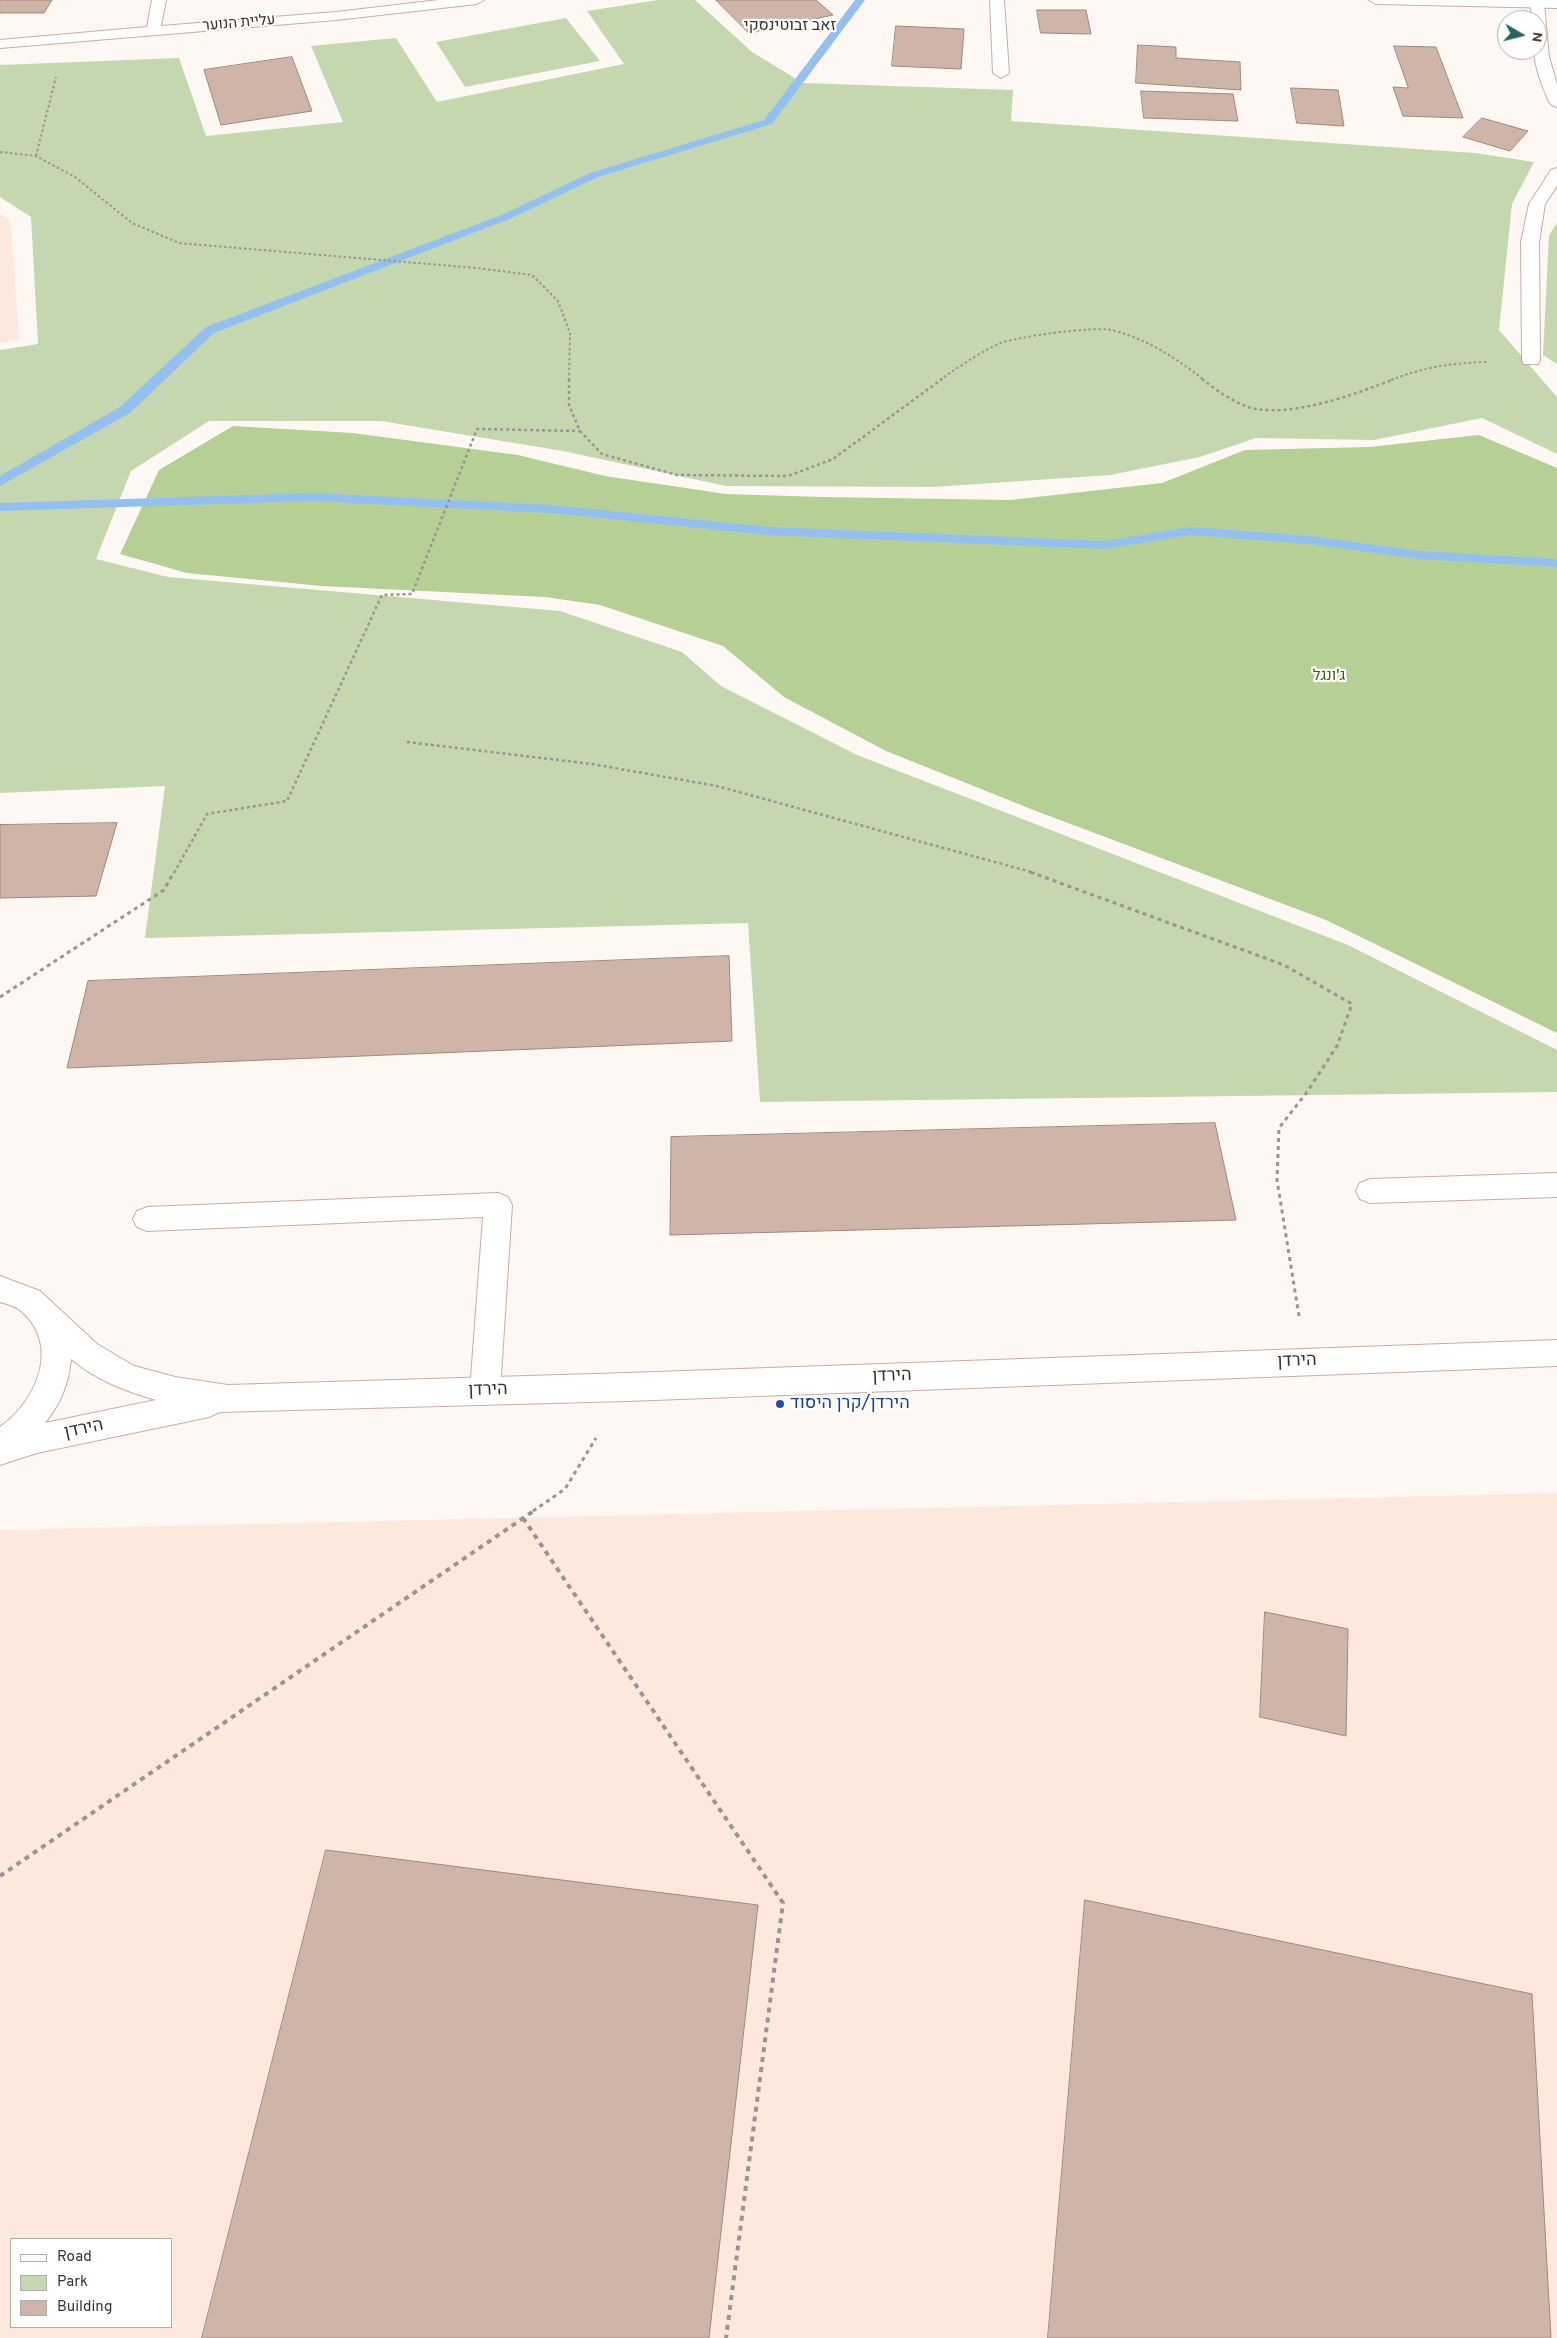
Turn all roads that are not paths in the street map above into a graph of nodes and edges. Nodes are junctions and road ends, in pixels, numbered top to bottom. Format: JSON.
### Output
{"nodes":[{"id":1,"x":159,"y":0,"type":"edge"},
{"id":2,"x":477,"y":0,"type":"edge"},
{"id":3,"x":997,"y":0,"type":"edge"},
{"id":4,"x":1376,"y":0,"type":"edge"},
{"id":5,"x":1431,"y":1,"type":"edge"},
{"id":6,"x":1536,"y":4,"type":"junction"},
{"id":7,"x":1557,"y":4,"type":"edge"},
{"id":8,"x":153,"y":32,"type":"junction"},
{"id":9,"x":0,"y":44,"type":"edge"},
{"id":10,"x":1001,"y":73,"type":"dead end"},
{"id":11,"x":1557,"y":102,"type":"edge"},
{"id":12,"x":1557,"y":174,"type":"edge"},
{"id":13,"x":1531,"y":360,"type":"road end"},
{"id":14,"x":1556,"y":1188,"type":"edge"},
{"id":15,"x":1370,"y":1191,"type":"dead end"},
{"id":16,"x":147,"y":1219,"type":"dead end"},
{"id":17,"x":1,"y":1287,"type":"edge"},
{"id":18,"x":49,"y":1320,"type":"junction"},
{"id":19,"x":1557,"y":1353,"type":"edge"},
{"id":20,"x":484,"y":1391,"type":"junction"},
{"id":21,"x":228,"y":1399,"type":"junction"},
{"id":22,"x":0,"y":1445,"type":"edge"},
{"id":23,"x":0,"y":1451,"type":"edge"}],
"edges":[{"from":1,"to":8,"type":"street"},
{"from":2,"to":8,"type":"street","name":"עליית הנוער"},
{"from":3,"to":10,"type":"street"},
{"from":4,"to":5,"type":"street"},
{"from":5,"to":6,"type":"street"},
{"from":6,"to":7,"type":"street"},
{"from":6,"to":11,"type":"street"},
{"from":8,"to":9,"type":"street","name":"עליית הנוער"},
{"from":12,"to":13,"type":"street"},
{"from":14,"to":15,"type":"street"},
{"from":16,"to":20,"type":"street"},
{"from":17,"to":18,"type":"street","name":"הירדן"},
{"from":18,"to":21,"type":"street","name":"הירדן"},
{"from":18,"to":22,"type":"street"},
{"from":19,"to":20,"type":"street","name":"הירדן"},
{"from":20,"to":21,"type":"street","name":"הירדן"},
{"from":21,"to":23,"type":"street","name":"הירדן"}]}
